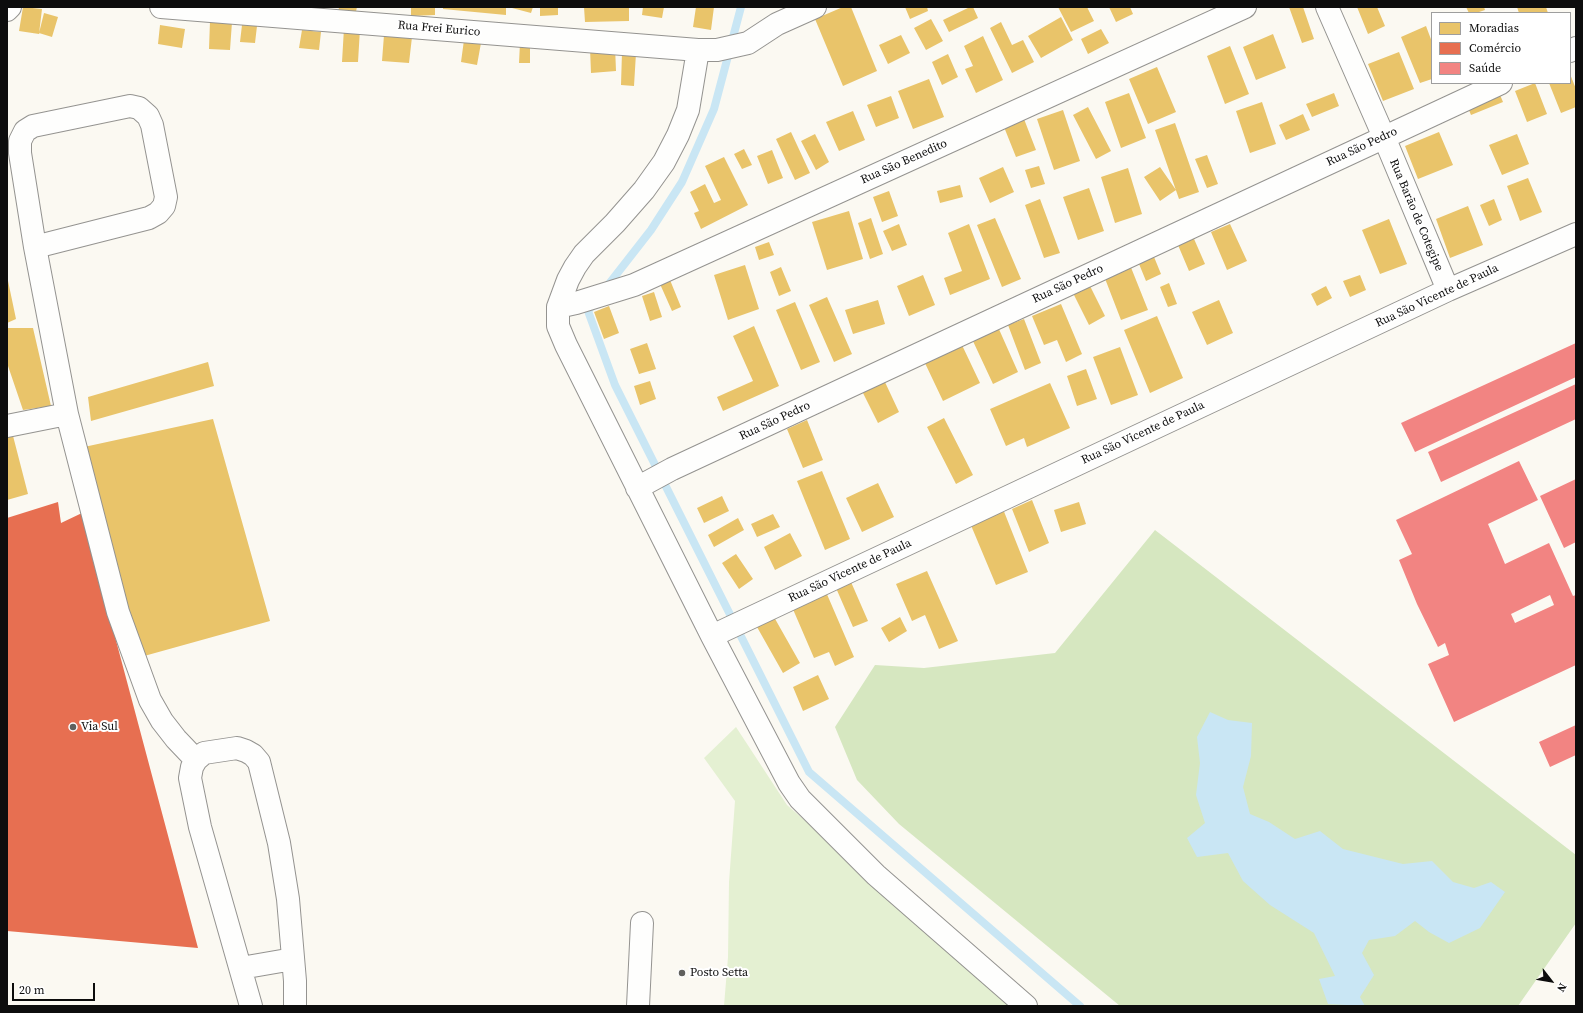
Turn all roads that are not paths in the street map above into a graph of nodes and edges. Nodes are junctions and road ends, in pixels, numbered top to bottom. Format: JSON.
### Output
{"nodes":[{"id":1,"x":10,"y":7,"type":"edge"},
{"id":2,"x":161,"y":7,"type":"edge"},
{"id":3,"x":815,"y":7,"type":"edge"},
{"id":4,"x":1245,"y":7,"type":"edge"},
{"id":5,"x":1327,"y":7,"type":"edge"},
{"id":6,"x":7,"y":10,"type":"edge"},
{"id":7,"x":778,"y":15,"type":"edge"},
{"id":8,"x":707,"y":50,"type":"junction"},
{"id":9,"x":1499,"y":84,"type":"edge"},
{"id":10,"x":1384,"y":137,"type":"junction"},
{"id":11,"x":1576,"y":234,"type":"edge"},
{"id":12,"x":35,"y":247,"type":"junction"},
{"id":13,"x":1448,"y":290,"type":"junction"},
{"id":14,"x":567,"y":305,"type":"junction"},
{"id":15,"x":68,"y":414,"type":"junction"},
{"id":16,"x":7,"y":426,"type":"edge"},
{"id":17,"x":644,"y":484,"type":"junction"},
{"id":18,"x":718,"y":633,"type":"junction"},
{"id":19,"x":196,"y":760,"type":"junction"},
{"id":20,"x":642,"y":923,"type":"dead end"},
{"id":21,"x":293,"y":959,"type":"junction"},
{"id":22,"x":242,"y":968,"type":"junction"},
{"id":23,"x":251,"y":1006,"type":"edge"},
{"id":24,"x":295,"y":1006,"type":"edge"},
{"id":25,"x":638,"y":1006,"type":"edge"},
{"id":26,"x":1026,"y":1006,"type":"edge"}],
"edges":[{"from":1,"to":6,"type":"street"},
{"from":2,"to":8,"type":"street","name":"Rua Frei Eurico"},
{"from":3,"to":7,"type":"street"},
{"from":4,"to":14,"type":"street","name":"Rua São Benedito"},
{"from":5,"to":10,"type":"street","name":"Rua Barão de Cotegipe"},
{"from":7,"to":8,"type":"street","name":"Rua Frei Eurico"},
{"from":8,"to":14,"type":"street"},
{"from":9,"to":10,"type":"street","name":"Rua São Pedro"},
{"from":10,"to":13,"type":"street","name":"Rua Barão de Cotegipe"},
{"from":10,"to":17,"type":"street","name":"Rua São Pedro"},
{"from":11,"to":13,"type":"street","name":"Rua São Vicente de Paula"},
{"from":12,"to":12,"type":"street"},
{"from":12,"to":15,"type":"street"},
{"from":13,"to":18,"type":"street","name":"Rua São Vicente de Paula"},
{"from":14,"to":17,"type":"street"},
{"from":15,"to":16,"type":"street"},
{"from":15,"to":19,"type":"street"},
{"from":17,"to":18,"type":"street"},
{"from":18,"to":26,"type":"street"},
{"from":19,"to":21,"type":"street"},
{"from":19,"to":22,"type":"street"},
{"from":20,"to":25,"type":"street"},
{"from":21,"to":22,"type":"street"},
{"from":21,"to":24,"type":"street"},
{"from":22,"to":23,"type":"street"}]}
